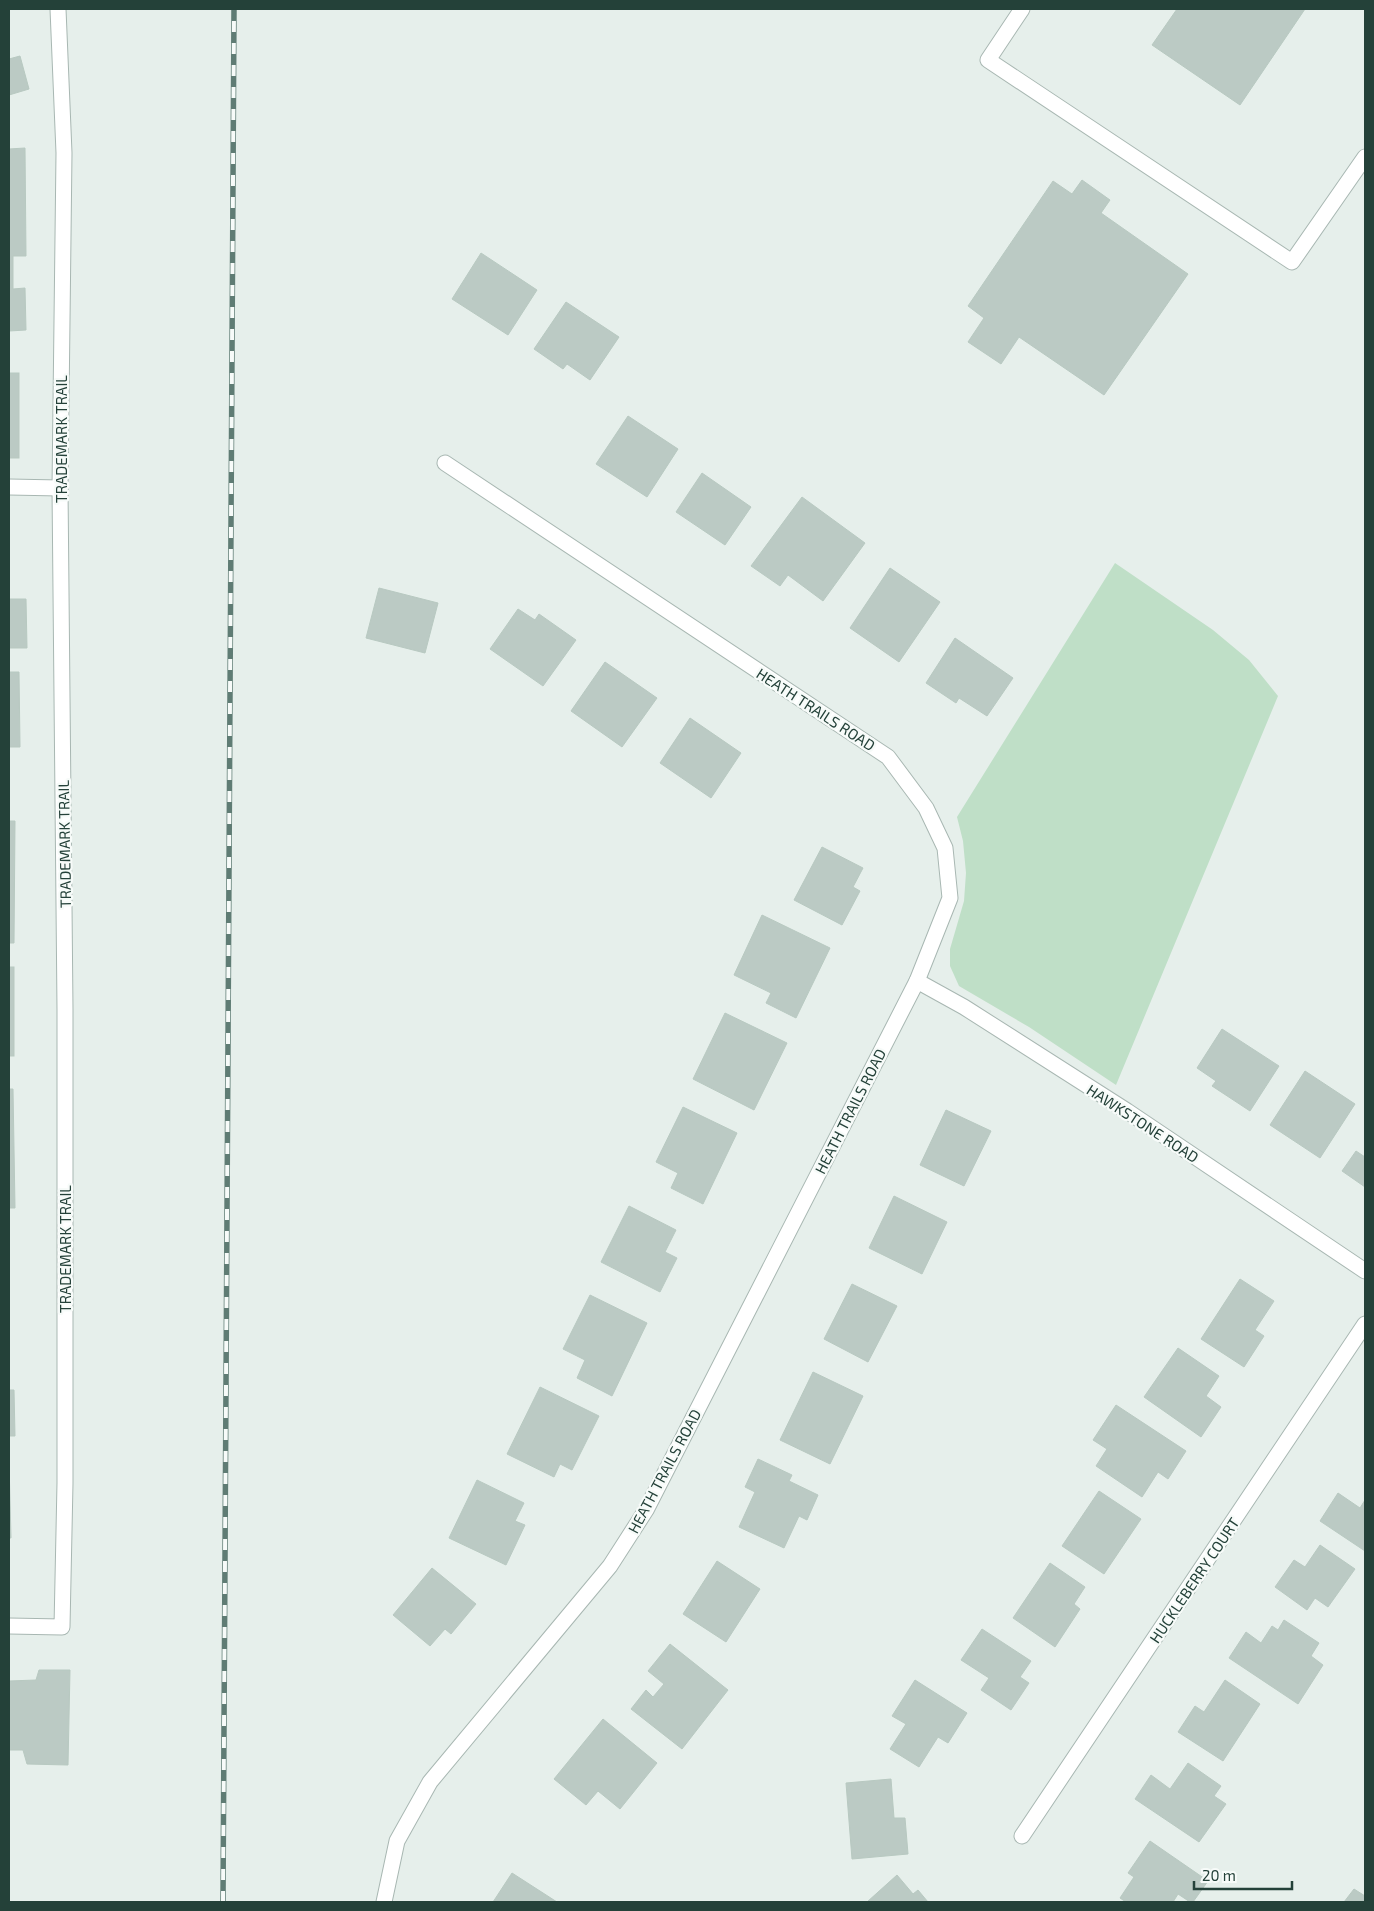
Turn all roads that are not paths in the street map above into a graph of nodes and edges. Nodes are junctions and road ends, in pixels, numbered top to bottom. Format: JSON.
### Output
{"nodes":[{"id":1,"x":58,"y":9,"type":"edge"},
{"id":2,"x":1022,"y":9,"type":"edge"},
{"id":3,"x":1365,"y":157,"type":"edge"},
{"id":4,"x":445,"y":463,"type":"dead end"},
{"id":5,"x":9,"y":487,"type":"edge"},
{"id":6,"x":60,"y":488,"type":"junction"},
{"id":7,"x":917,"y":981,"type":"junction"},
{"id":8,"x":1365,"y":1271,"type":"edge"},
{"id":9,"x":1365,"y":1324,"type":"edge"},
{"id":10,"x":9,"y":1626,"type":"edge"},
{"id":11,"x":1022,"y":1836,"type":"dead end"},
{"id":12,"x":384,"y":1902,"type":"edge"}],
"edges":[{"from":1,"to":6,"type":"street","name":"TRADEMARK TRAIL"},
{"from":2,"to":3,"type":"street"},
{"from":4,"to":7,"type":"street","name":"HEATH TRAILS ROAD"},
{"from":5,"to":6,"type":"street"},
{"from":6,"to":10,"type":"street","name":"TRADEMARK TRAIL"},
{"from":7,"to":8,"type":"street","name":"HAWKSTONE ROAD"},
{"from":7,"to":12,"type":"street","name":"HEATH TRAILS ROAD"},
{"from":9,"to":11,"type":"street","name":"HUCKLEBERRY COURT"}]}
